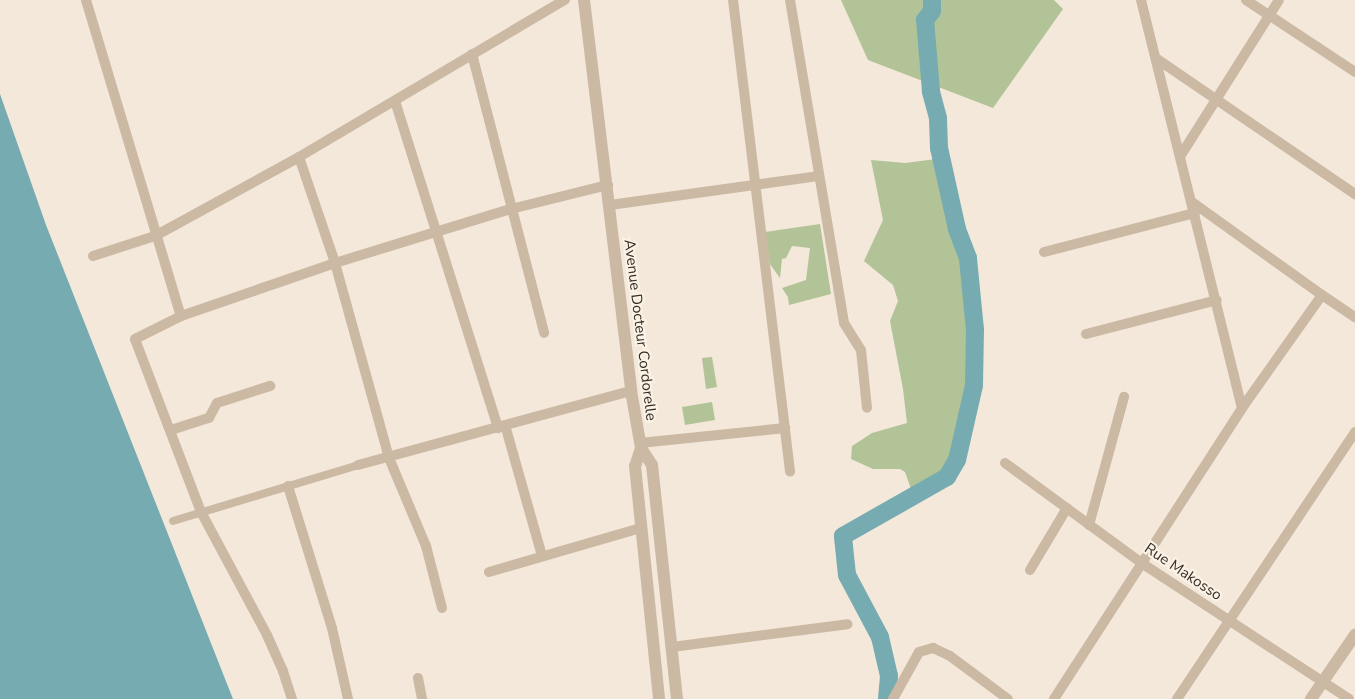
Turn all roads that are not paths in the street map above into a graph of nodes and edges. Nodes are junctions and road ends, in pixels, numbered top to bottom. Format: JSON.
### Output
{"nodes":[{"id":1,"x":86,"y":0,"type":"edge"},
{"id":2,"x":565,"y":0,"type":"edge"},
{"id":3,"x":584,"y":0,"type":"edge"},
{"id":4,"x":733,"y":0,"type":"edge"},
{"id":5,"x":790,"y":0,"type":"edge"},
{"id":6,"x":1141,"y":0,"type":"edge"},
{"id":7,"x":1246,"y":0,"type":"edge"},
{"id":8,"x":1279,"y":0,"type":"edge"},
{"id":9,"x":1269,"y":15,"type":"junction"},
{"id":10,"x":472,"y":54,"type":"junction"},
{"id":11,"x":1157,"y":59,"type":"junction"},
{"id":12,"x":1355,"y":72,"type":"edge"},
{"id":13,"x":1216,"y":98,"type":"junction"},
{"id":14,"x":395,"y":101,"type":"junction"},
{"id":15,"x":1181,"y":155,"type":"junction"},
{"id":16,"x":299,"y":157,"type":"junction"},
{"id":17,"x":818,"y":176,"type":"junction"},
{"id":18,"x":756,"y":183,"type":"junction"},
{"id":19,"x":608,"y":185,"type":"junction"},
{"id":20,"x":1354,"y":191,"type":"edge"},
{"id":21,"x":610,"y":205,"type":"junction"},
{"id":22,"x":1194,"y":208,"type":"junction"},
{"id":23,"x":511,"y":209,"type":"junction"},
{"id":24,"x":435,"y":231,"type":"junction"},
{"id":25,"x":155,"y":236,"type":"junction"},
{"id":26,"x":1044,"y":252,"type":"dead end"},
{"id":27,"x":93,"y":256,"type":"dead end"},
{"id":28,"x":335,"y":263,"type":"junction"},
{"id":29,"x":1322,"y":295,"type":"junction"},
{"id":30,"x":1217,"y":300,"type":"junction"},
{"id":31,"x":181,"y":316,"type":"junction"},
{"id":32,"x":1355,"y":317,"type":"edge"},
{"id":33,"x":544,"y":333,"type":"dead end"},
{"id":34,"x":1086,"y":334,"type":"dead end"},
{"id":35,"x":270,"y":386,"type":"dead end"},
{"id":36,"x":630,"y":391,"type":"junction"},
{"id":37,"x":1124,"y":397,"type":"dead end"},
{"id":38,"x":867,"y":408,"type":"dead end"},
{"id":39,"x":1242,"y":408,"type":"junction"},
{"id":40,"x":502,"y":427,"type":"junction"},
{"id":41,"x":786,"y":428,"type":"junction"},
{"id":42,"x":171,"y":430,"type":"junction"},
{"id":43,"x":1355,"y":432,"type":"edge"},
{"id":44,"x":641,"y":445,"type":"junction"},
{"id":45,"x":389,"y":458,"type":"junction"},
{"id":46,"x":1005,"y":463,"type":"dead end"},
{"id":47,"x":358,"y":465,"type":"joint"},
{"id":48,"x":790,"y":472,"type":"dead end"},
{"id":49,"x":288,"y":486,"type":"junction"},
{"id":50,"x":1067,"y":508,"type":"junction"},
{"id":51,"x":201,"y":512,"type":"junction"},
{"id":52,"x":172,"y":521,"type":"dead end"},
{"id":53,"x":1089,"y":525,"type":"junction"},
{"id":54,"x":640,"y":528,"type":"junction"},
{"id":55,"x":542,"y":556,"type":"junction"},
{"id":56,"x":1143,"y":564,"type":"junction"},
{"id":57,"x":1030,"y":570,"type":"dead end"},
{"id":58,"x":489,"y":572,"type":"dead end"},
{"id":59,"x":442,"y":608,"type":"dead end"},
{"id":60,"x":1228,"y":620,"type":"junction"},
{"id":61,"x":848,"y":624,"type":"dead end"},
{"id":62,"x":1355,"y":635,"type":"edge"},
{"id":63,"x":672,"y":647,"type":"junction"},
{"id":64,"x":418,"y":678,"type":"dead end"},
{"id":65,"x":1323,"y":681,"type":"junction"},
{"id":66,"x":292,"y":699,"type":"edge"},
{"id":67,"x":348,"y":699,"type":"edge"},
{"id":68,"x":422,"y":699,"type":"edge"},
{"id":69,"x":659,"y":699,"type":"edge"},
{"id":70,"x":677,"y":699,"type":"edge"},
{"id":71,"x":893,"y":699,"type":"edge"},
{"id":72,"x":1008,"y":699,"type":"edge"},
{"id":73,"x":1054,"y":699,"type":"edge"},
{"id":74,"x":1177,"y":699,"type":"edge"},
{"id":75,"x":1311,"y":699,"type":"edge"},
{"id":76,"x":1349,"y":699,"type":"edge"}],
"edges":[{"from":1,"to":25,"type":"street"},
{"from":2,"to":10,"type":"street"},
{"from":3,"to":19,"type":"street","name":"Avenue Docteur Cordorelle"},
{"from":4,"to":18,"type":"street"},
{"from":5,"to":17,"type":"street"},
{"from":6,"to":11,"type":"street"},
{"from":7,"to":9,"type":"street"},
{"from":8,"to":9,"type":"street"},
{"from":9,"to":12,"type":"street"},
{"from":9,"to":13,"type":"street"},
{"from":10,"to":14,"type":"street"},
{"from":10,"to":23,"type":"street"},
{"from":11,"to":13,"type":"street"},
{"from":11,"to":15,"type":"street"},
{"from":13,"to":15,"type":"street"},
{"from":13,"to":20,"type":"street"},
{"from":14,"to":16,"type":"street"},
{"from":14,"to":24,"type":"street"},
{"from":15,"to":22,"type":"street"},
{"from":16,"to":25,"type":"street"},
{"from":16,"to":28,"type":"street"},
{"from":17,"to":18,"type":"street"},
{"from":17,"to":38,"type":"street"},
{"from":18,"to":21,"type":"street"},
{"from":18,"to":41,"type":"street"},
{"from":19,"to":21,"type":"street","name":"Avenue Docteur Cordorelle"},
{"from":19,"to":23,"type":"street"},
{"from":21,"to":36,"type":"street","name":"Avenue Docteur Cordorelle"},
{"from":22,"to":26,"type":"street"},
{"from":22,"to":29,"type":"street"},
{"from":22,"to":30,"type":"street"},
{"from":23,"to":24,"type":"street"},
{"from":23,"to":33,"type":"street"},
{"from":24,"to":28,"type":"street"},
{"from":24,"to":40,"type":"street"},
{"from":25,"to":27,"type":"street"},
{"from":25,"to":31,"type":"street"},
{"from":28,"to":31,"type":"street"},
{"from":28,"to":45,"type":"street"},
{"from":29,"to":32,"type":"street"},
{"from":29,"to":39,"type":"street"},
{"from":30,"to":34,"type":"street"},
{"from":30,"to":39,"type":"street"},
{"from":31,"to":42,"type":"street"},
{"from":35,"to":42,"type":"street"},
{"from":36,"to":40,"type":"street"},
{"from":36,"to":44,"type":"street","name":"Avenue Docteur Cordorelle"},
{"from":37,"to":53,"type":"street"},
{"from":39,"to":56,"type":"street"},
{"from":40,"to":45,"type":"street"},
{"from":40,"to":55,"type":"street"},
{"from":41,"to":44,"type":"street"},
{"from":41,"to":48,"type":"street"},
{"from":42,"to":51,"type":"street"},
{"from":43,"to":60,"type":"street"},
{"from":44,"to":54,"type":"street","name":"Avenue Docteur Cordorelle"},
{"from":44,"to":63,"type":"street"},
{"from":45,"to":47,"type":"street"},
{"from":45,"to":59,"type":"street"},
{"from":46,"to":50,"type":"street","name":"Rue Makosso"},
{"from":47,"to":49,"type":"street"},
{"from":49,"to":51,"type":"street"},
{"from":49,"to":67,"type":"street"},
{"from":50,"to":53,"type":"street","name":"Rue Makosso"},
{"from":50,"to":57,"type":"street"},
{"from":51,"to":52,"type":"street"},
{"from":51,"to":66,"type":"street"},
{"from":53,"to":56,"type":"street","name":"Rue Makosso"},
{"from":54,"to":55,"type":"street"},
{"from":54,"to":69,"type":"street","name":"Avenue Docteur Cordorelle"},
{"from":55,"to":58,"type":"street"},
{"from":56,"to":60,"type":"street","name":"Rue Makosso"},
{"from":56,"to":73,"type":"street"},
{"from":60,"to":65,"type":"street","name":"Rue Makosso"},
{"from":60,"to":74,"type":"street"},
{"from":61,"to":63,"type":"street"},
{"from":62,"to":65,"type":"street"},
{"from":63,"to":70,"type":"street"},
{"from":64,"to":68,"type":"street"},
{"from":65,"to":75,"type":"street"},
{"from":65,"to":76,"type":"street","name":"Rue Makosso"},
{"from":71,"to":72,"type":"street"}]}
